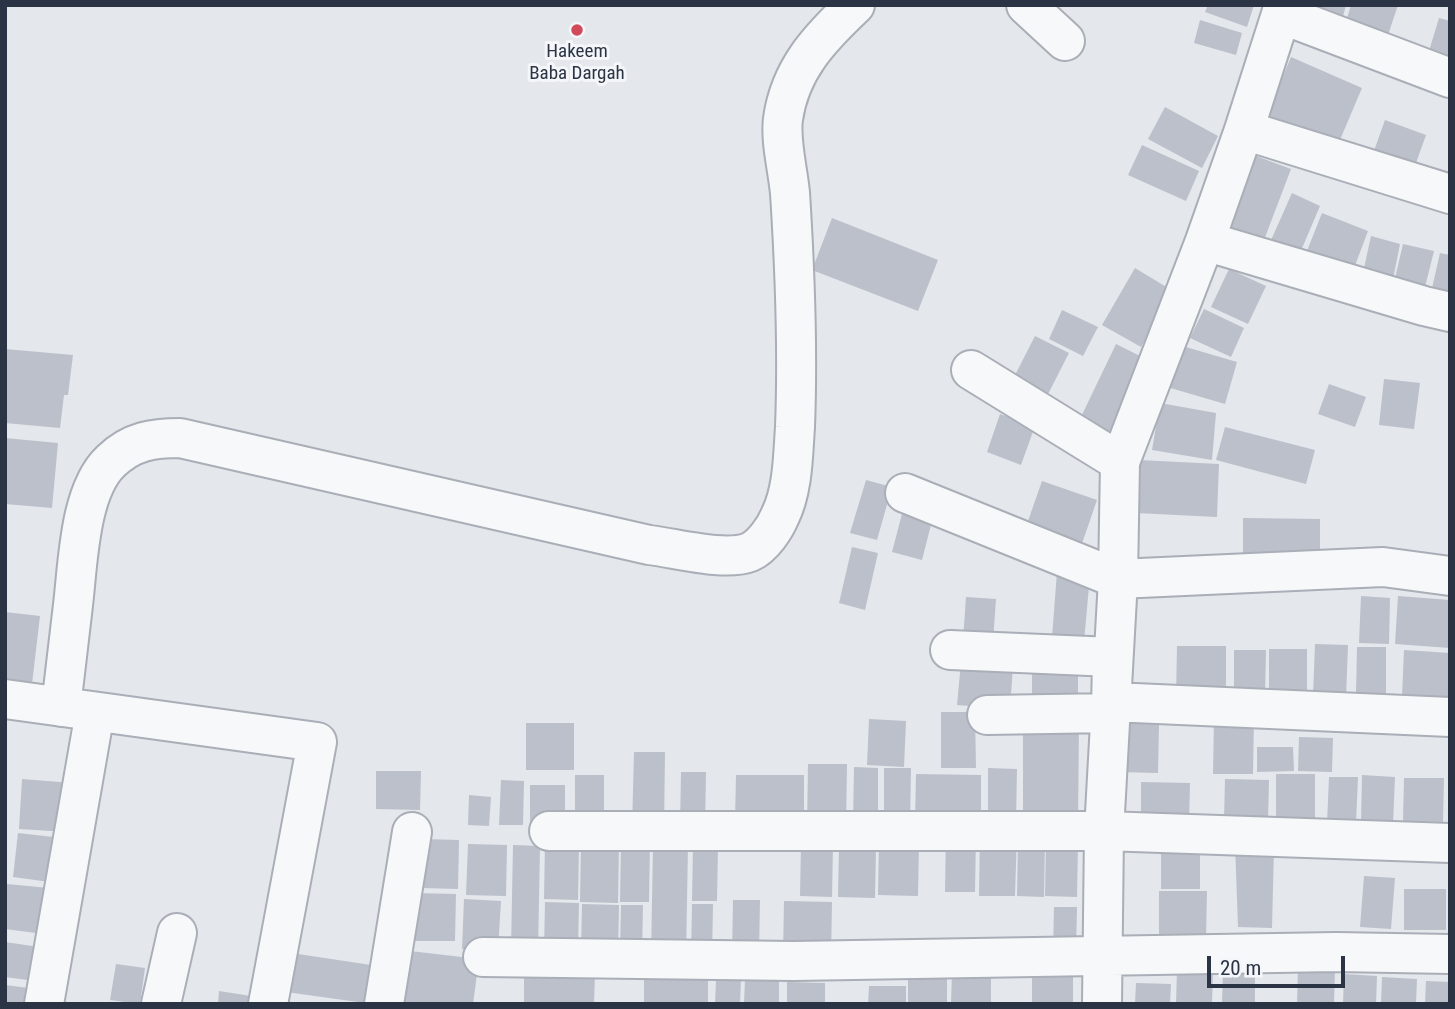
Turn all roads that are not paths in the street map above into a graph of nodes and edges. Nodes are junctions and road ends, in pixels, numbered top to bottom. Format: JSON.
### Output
{"nodes":[{"id":1,"x":855,"y":5,"type":"edge"},
{"id":2,"x":1026,"y":5,"type":"edge"},
{"id":3,"x":1282,"y":10,"type":"edge"},
{"id":4,"x":1065,"y":41,"type":"dead end"},
{"id":5,"x":1450,"y":78,"type":"edge"},
{"id":6,"x":1244,"y":130,"type":"junction"},
{"id":7,"x":1450,"y":194,"type":"edge"},
{"id":8,"x":1205,"y":241,"type":"junction"},
{"id":9,"x":1450,"y":312,"type":"edge"},
{"id":10,"x":971,"y":370,"type":"dead end"},
{"id":11,"x":1120,"y":462,"type":"junction"},
{"id":12,"x":905,"y":494,"type":"dead end"},
{"id":13,"x":1450,"y":576,"type":"edge"},
{"id":14,"x":1118,"y":579,"type":"junction"},
{"id":15,"x":950,"y":650,"type":"dead end"},
{"id":16,"x":5,"y":699,"type":"edge"},
{"id":17,"x":1112,"y":702,"type":"junction"},
{"id":18,"x":78,"y":710,"type":"junction"},
{"id":19,"x":987,"y":715,"type":"dead end"},
{"id":20,"x":1450,"y":717,"type":"edge"},
{"id":21,"x":549,"y":831,"type":"dead end"},
{"id":22,"x":1104,"y":831,"type":"junction"},
{"id":23,"x":412,"y":832,"type":"dead end"},
{"id":24,"x":1450,"y":843,"type":"edge"},
{"id":25,"x":177,"y":933,"type":"dead end"},
{"id":26,"x":1450,"y":954,"type":"edge"},
{"id":27,"x":482,"y":957,"type":"dead end"},
{"id":28,"x":1103,"y":957,"type":"junction"},
{"id":29,"x":44,"y":1004,"type":"edge"},
{"id":30,"x":161,"y":1004,"type":"edge"},
{"id":31,"x":268,"y":1004,"type":"edge"},
{"id":32,"x":384,"y":1004,"type":"edge"},
{"id":33,"x":1102,"y":1004,"type":"edge"}],
"edges":[{"from":1,"to":18,"type":"street"},
{"from":2,"to":4,"type":"street"},
{"from":3,"to":5,"type":"street"},
{"from":3,"to":6,"type":"street"},
{"from":6,"to":7,"type":"street"},
{"from":6,"to":8,"type":"street"},
{"from":8,"to":9,"type":"street"},
{"from":8,"to":11,"type":"street"},
{"from":10,"to":11,"type":"street"},
{"from":11,"to":14,"type":"street"},
{"from":12,"to":14,"type":"street"},
{"from":13,"to":14,"type":"street"},
{"from":14,"to":17,"type":"street"},
{"from":15,"to":17,"type":"street"},
{"from":16,"to":18,"type":"street"},
{"from":17,"to":19,"type":"street"},
{"from":17,"to":20,"type":"street"},
{"from":17,"to":22,"type":"street"},
{"from":18,"to":29,"type":"street"},
{"from":18,"to":31,"type":"street"},
{"from":21,"to":22,"type":"street"},
{"from":22,"to":24,"type":"street"},
{"from":22,"to":28,"type":"street"},
{"from":23,"to":32,"type":"street"},
{"from":25,"to":30,"type":"street"},
{"from":26,"to":28,"type":"street"},
{"from":27,"to":28,"type":"street"},
{"from":28,"to":33,"type":"street"}]}
